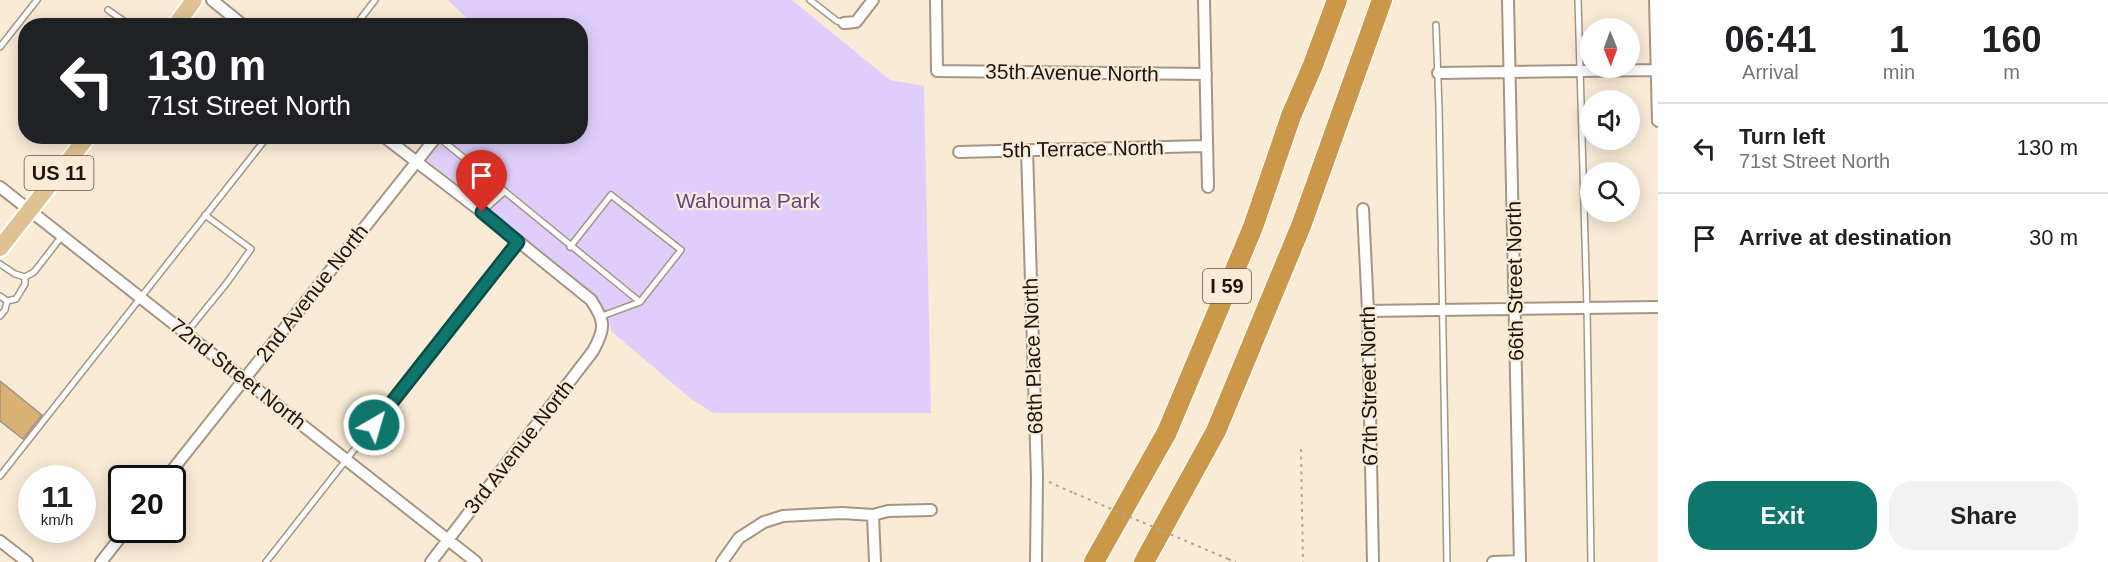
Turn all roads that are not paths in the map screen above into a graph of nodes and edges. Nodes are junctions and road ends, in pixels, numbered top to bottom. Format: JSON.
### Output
{"nodes":[{"id":1,"x":37,"y":0,"type":"edge"},
{"id":2,"x":195,"y":0,"type":"edge"},
{"id":3,"x":212,"y":0,"type":"edge"},
{"id":4,"x":375,"y":0,"type":"edge"},
{"id":5,"x":810,"y":0,"type":"edge"},
{"id":6,"x":873,"y":0,"type":"edge"},
{"id":7,"x":936,"y":0,"type":"edge"},
{"id":8,"x":1204,"y":0,"type":"edge"},
{"id":9,"x":1337,"y":0,"type":"edge"},
{"id":10,"x":1382,"y":0,"type":"edge"},
{"id":11,"x":1508,"y":0,"type":"edge"},
{"id":12,"x":1578,"y":0,"type":"edge"},
{"id":13,"x":1655,"y":0,"type":"edge"},
{"id":14,"x":108,"y":10,"type":"dead end"},
{"id":15,"x":23,"y":18,"type":"edge"},
{"id":16,"x":120,"y":18,"type":"edge"},
{"id":17,"x":181,"y":18,"type":"edge"},
{"id":18,"x":227,"y":18,"type":"edge"},
{"id":19,"x":361,"y":18,"type":"edge"},
{"id":20,"x":844,"y":23,"type":"joint"},
{"id":21,"x":18,"y":24,"type":"edge"},
{"id":22,"x":1436,"y":25,"type":"dead end"},
{"id":23,"x":0,"y":47,"type":"edge"},
{"id":24,"x":1640,"y":70,"type":"edge"},
{"id":25,"x":1657,"y":70,"type":"edge"},
{"id":26,"x":1580,"y":71,"type":"joint"},
{"id":27,"x":1511,"y":72,"type":"junction"},
{"id":28,"x":1438,"y":73,"type":"junction"},
{"id":29,"x":1206,"y":75,"type":"junction"},
{"id":30,"x":1580,"y":78,"type":"edge"},
{"id":31,"x":1658,"y":121,"type":"edge"},
{"id":32,"x":82,"y":144,"type":"edge"},
{"id":33,"x":262,"y":144,"type":"edge"},
{"id":34,"x":393,"y":144,"type":"edge"},
{"id":35,"x":430,"y":144,"type":"edge"},
{"id":36,"x":447,"y":144,"type":"edge"},
{"id":37,"x":1207,"y":146,"type":"junction"},
{"id":38,"x":1028,"y":150,"type":"junction"},
{"id":39,"x":959,"y":152,"type":"dead end"},
{"id":40,"x":415,"y":162,"type":"junction"},
{"id":41,"x":0,"y":187,"type":"edge"},
{"id":42,"x":1208,"y":187,"type":"dead end"},
{"id":43,"x":504,"y":192,"type":"junction"},
{"id":44,"x":1363,"y":209,"type":"dead end"},
{"id":45,"x":30,"y":210,"type":"junction"},
{"id":46,"x":482,"y":212,"type":"junction"},
{"id":47,"x":206,"y":215,"type":"junction"},
{"id":48,"x":62,"y":236,"type":"junction"},
{"id":49,"x":518,"y":242,"type":"junction"},
{"id":50,"x":570,"y":247,"type":"junction"},
{"id":51,"x":0,"y":248,"type":"edge"},
{"id":52,"x":0,"y":264,"type":"edge"},
{"id":53,"x":25,"y":277,"type":"junction"},
{"id":54,"x":0,"y":296,"type":"edge"},
{"id":55,"x":141,"y":297,"type":"junction"},
{"id":56,"x":7,"y":301,"type":"junction"},
{"id":57,"x":640,"y":302,"type":"junction"},
{"id":58,"x":1658,"y":307,"type":"edge"},
{"id":59,"x":1587,"y":308,"type":"junction"},
{"id":60,"x":1515,"y":309,"type":"junction"},
{"id":61,"x":1442,"y":310,"type":"junction"},
{"id":62,"x":1368,"y":311,"type":"junction"},
{"id":63,"x":0,"y":316,"type":"edge"},
{"id":64,"x":602,"y":316,"type":"junction"},
{"id":65,"x":186,"y":333,"type":"junction"},
{"id":66,"x":244,"y":379,"type":"junction"},
{"id":67,"x":346,"y":460,"type":"junction"},
{"id":68,"x":176,"y":465,"type":"edge"},
{"id":69,"x":0,"y":476,"type":"edge"},
{"id":70,"x":931,"y":510,"type":"dead end"},
{"id":71,"x":873,"y":515,"type":"junction"},
{"id":72,"x":448,"y":540,"type":"junction"},
{"id":73,"x":0,"y":541,"type":"edge"},
{"id":74,"x":116,"y":543,"type":"edge"},
{"id":75,"x":27,"y":562,"type":"edge"},
{"id":76,"x":101,"y":562,"type":"edge"},
{"id":77,"x":266,"y":562,"type":"edge"},
{"id":78,"x":431,"y":562,"type":"edge"},
{"id":79,"x":476,"y":562,"type":"edge"},
{"id":80,"x":722,"y":562,"type":"edge"},
{"id":81,"x":875,"y":562,"type":"edge"},
{"id":82,"x":1036,"y":562,"type":"edge"},
{"id":83,"x":1094,"y":562,"type":"edge"},
{"id":84,"x":1144,"y":562,"type":"edge"},
{"id":85,"x":1373,"y":562,"type":"edge"},
{"id":86,"x":1447,"y":562,"type":"edge"},
{"id":87,"x":1493,"y":562,"type":"edge"},
{"id":88,"x":1520,"y":562,"type":"edge"},
{"id":89,"x":1591,"y":562,"type":"edge"}],
"edges":[{"from":1,"to":15,"type":"lane"},
{"from":2,"to":17,"type":"main road"},
{"from":3,"to":18,"type":"street"},
{"from":4,"to":19,"type":"lane"},
{"from":5,"to":20,"type":"lane"},
{"from":6,"to":20,"type":"street"},
{"from":7,"to":29,"type":"street","name":"35th Avenue North"},
{"from":8,"to":29,"type":"street"},
{"from":9,"to":83,"type":"highway","number":"I 59"},
{"from":10,"to":84,"type":"highway","number":"I 59"},
{"from":11,"to":27,"type":"street","name":"66th Street North"},
{"from":12,"to":26,"type":"lane"},
{"from":13,"to":25,"type":"street"},
{"from":14,"to":16,"type":"lane"},
{"from":21,"to":23,"type":"lane"},
{"from":22,"to":28,"type":"lane"},
{"from":24,"to":25,"type":"street"},
{"from":25,"to":31,"type":"street"},
{"from":26,"to":27,"type":"street"},
{"from":27,"to":28,"type":"street"},
{"from":27,"to":60,"type":"street","name":"66th Street North"},
{"from":28,"to":61,"type":"lane"},
{"from":29,"to":37,"type":"street"},
{"from":30,"to":59,"type":"lane"},
{"from":32,"to":45,"type":"main road","number":"US 11"},
{"from":33,"to":47,"type":"lane"},
{"from":34,"to":40,"type":"street"},
{"from":35,"to":40,"type":"street","name":"2nd Avenue North"},
{"from":36,"to":43,"type":"lane"},
{"from":37,"to":38,"type":"street","name":"5th Terrace North"},
{"from":37,"to":42,"type":"street"},
{"from":38,"to":39,"type":"street","name":"5th Terrace North"},
{"from":38,"to":82,"type":"street","name":"68th Place North"},
{"from":40,"to":46,"type":"street"},
{"from":40,"to":66,"type":"street","name":"2nd Avenue North"},
{"from":41,"to":45,"type":"street","name":"72nd Street North"},
{"from":43,"to":46,"type":"lane"},
{"from":43,"to":50,"type":"lane"},
{"from":44,"to":62,"type":"street","name":"67th Street North"},
{"from":45,"to":48,"type":"street","name":"72nd Street North"},
{"from":45,"to":51,"type":"main road","number":"US 11"},
{"from":46,"to":49,"type":"street"},
{"from":47,"to":55,"type":"lane"},
{"from":47,"to":65,"type":"lane"},
{"from":48,"to":53,"type":"lane"},
{"from":48,"to":55,"type":"street","name":"72nd Street North"},
{"from":49,"to":64,"type":"street"},
{"from":49,"to":67,"type":"lane"},
{"from":50,"to":57,"type":"lane"},
{"from":50,"to":57,"type":"lane"},
{"from":52,"to":53,"type":"lane"},
{"from":53,"to":56,"type":"lane"},
{"from":54,"to":56,"type":"lane"},
{"from":55,"to":65,"type":"street","name":"72nd Street North"},
{"from":55,"to":69,"type":"lane"},
{"from":56,"to":63,"type":"lane"},
{"from":57,"to":64,"type":"lane"},
{"from":58,"to":59,"type":"street"},
{"from":59,"to":60,"type":"street"},
{"from":59,"to":89,"type":"lane"},
{"from":60,"to":61,"type":"street"},
{"from":60,"to":88,"type":"street","name":"66th Street North"},
{"from":61,"to":62,"type":"street"},
{"from":61,"to":86,"type":"lane"},
{"from":62,"to":85,"type":"street","name":"67th Street North"},
{"from":64,"to":72,"type":"street","name":"3rd Avenue North"},
{"from":65,"to":66,"type":"street","name":"72nd Street North"},
{"from":66,"to":67,"type":"street","name":"72nd Street North"},
{"from":66,"to":68,"type":"street","name":"2nd Avenue North"},
{"from":67,"to":72,"type":"street","name":"72nd Street North"},
{"from":67,"to":77,"type":"lane"},
{"from":70,"to":71,"type":"street"},
{"from":71,"to":80,"type":"street"},
{"from":71,"to":81,"type":"street"},
{"from":72,"to":78,"type":"street","name":"3rd Avenue North"},
{"from":72,"to":79,"type":"street","name":"72nd Street North"},
{"from":73,"to":75,"type":"street"},
{"from":74,"to":76,"type":"street"},
{"from":87,"to":88,"type":"street"}]}
